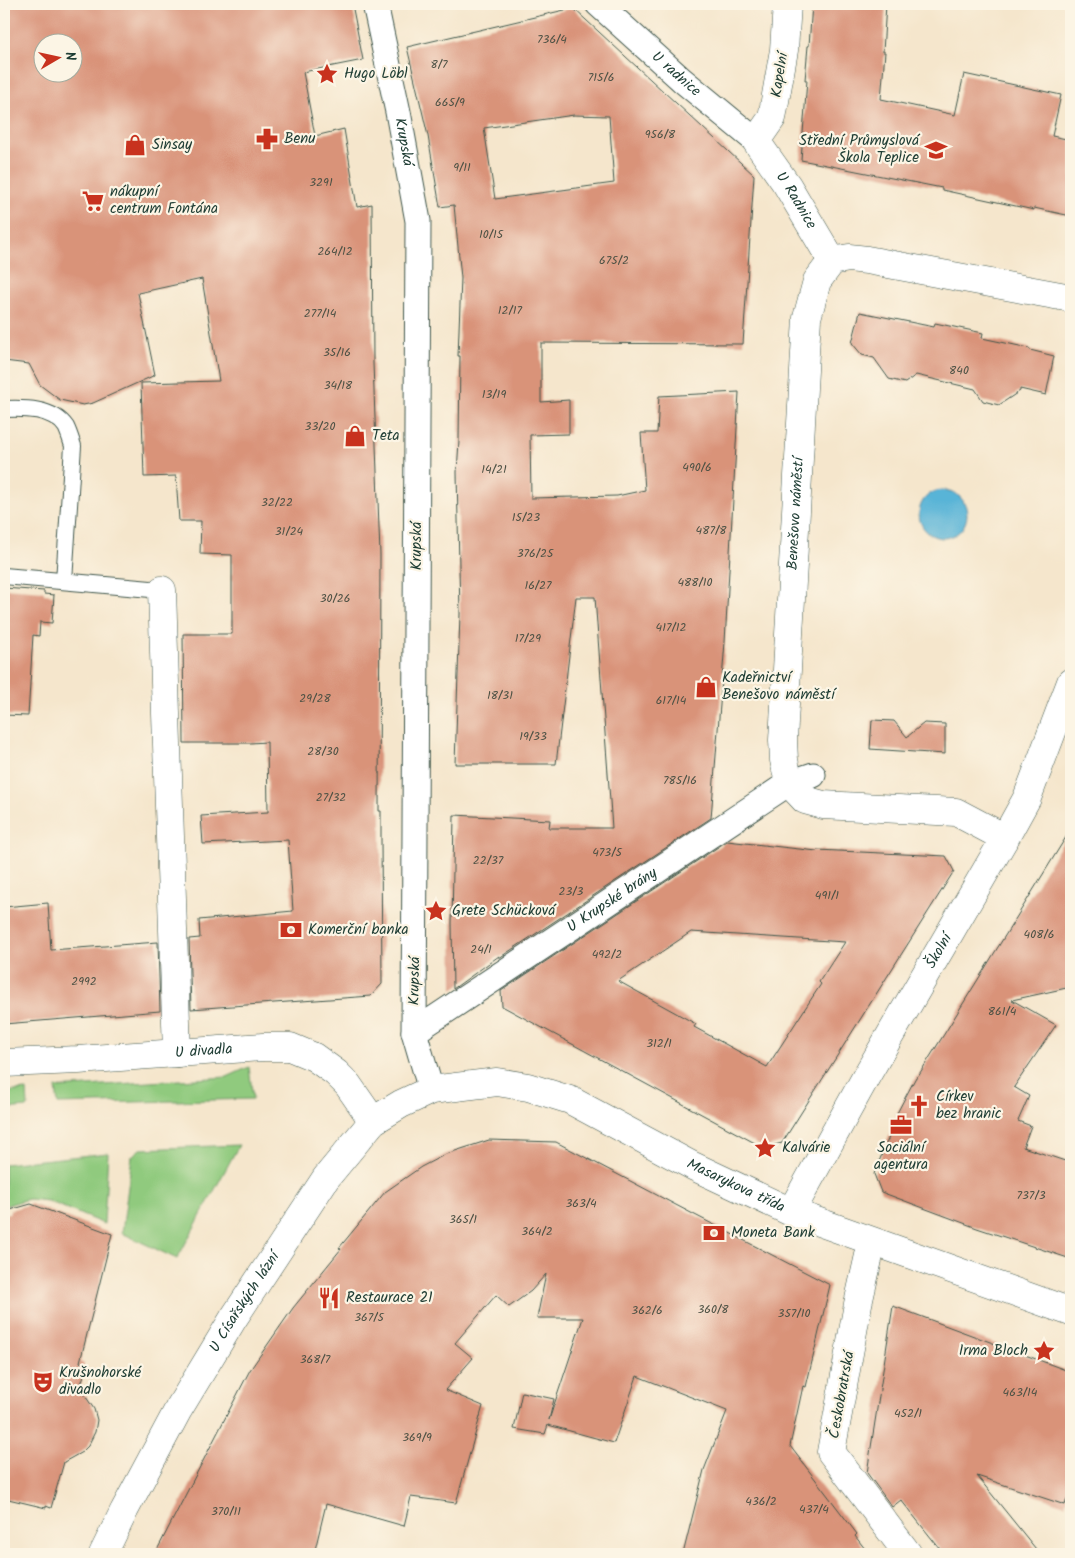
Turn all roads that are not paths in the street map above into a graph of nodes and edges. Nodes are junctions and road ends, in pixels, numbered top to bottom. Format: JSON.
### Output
{"nodes":[{"id":1,"x":375,"y":4,"type":"edge"},
{"id":2,"x":598,"y":4,"type":"edge"},
{"id":3,"x":787,"y":4,"type":"edge"},
{"id":4,"x":756,"y":141,"type":"junction"},
{"id":5,"x":832,"y":262,"type":"junction"},
{"id":6,"x":1071,"y":298,"type":"edge"},
{"id":7,"x":4,"y":409,"type":"edge"},
{"id":8,"x":4,"y":576,"type":"edge"},
{"id":9,"x":64,"y":581,"type":"junction"},
{"id":10,"x":162,"y":590,"type":"joint"},
{"id":11,"x":1071,"y":682,"type":"edge"},
{"id":12,"x":801,"y":779,"type":"junction"},
{"id":13,"x":1005,"y":838,"type":"junction"},
{"id":14,"x":414,"y":1032,"type":"junction"},
{"id":15,"x":176,"y":1053,"type":"junction"},
{"id":16,"x":4,"y":1063,"type":"edge"},
{"id":17,"x":432,"y":1090,"type":"junction"},
{"id":18,"x":373,"y":1121,"type":"junction"},
{"id":19,"x":791,"y":1212,"type":"junction"},
{"id":20,"x":872,"y":1242,"type":"junction"},
{"id":21,"x":1071,"y":1312,"type":"edge"},
{"id":22,"x":103,"y":1554,"type":"edge"},
{"id":23,"x":908,"y":1554,"type":"edge"}],
"edges":[{"from":1,"to":14,"type":"street","name":"Krupská"},
{"from":2,"to":4,"type":"street","name":"U radnice"},
{"from":3,"to":4,"type":"street","name":"Kapelní"},
{"from":4,"to":5,"type":"street","name":"U Radnice"},
{"from":5,"to":6,"type":"street"},
{"from":5,"to":12,"type":"street","name":"Benešovo náměstí"},
{"from":7,"to":9,"type":"lane"},
{"from":8,"to":9,"type":"lane"},
{"from":9,"to":10,"type":"lane"},
{"from":10,"to":15,"type":"street"},
{"from":11,"to":13,"type":"street","name":"Školní"},
{"from":12,"to":13,"type":"street"},
{"from":12,"to":14,"type":"street","name":"U Krupské brány"},
{"from":13,"to":19,"type":"street","name":"Školní"},
{"from":14,"to":17,"type":"street","name":"Krupská"},
{"from":15,"to":16,"type":"street","name":"U divadla"},
{"from":15,"to":18,"type":"street","name":"U divadla"},
{"from":17,"to":18,"type":"street","name":"U Císařských lázní"},
{"from":17,"to":19,"type":"street","name":"Masarykova třída"},
{"from":18,"to":22,"type":"street","name":"U Císařských lázní"},
{"from":19,"to":20,"type":"street","name":"Masarykova třída"},
{"from":20,"to":21,"type":"street","name":"Masarykova třída"},
{"from":20,"to":23,"type":"street","name":"Českobratrská"}]}
